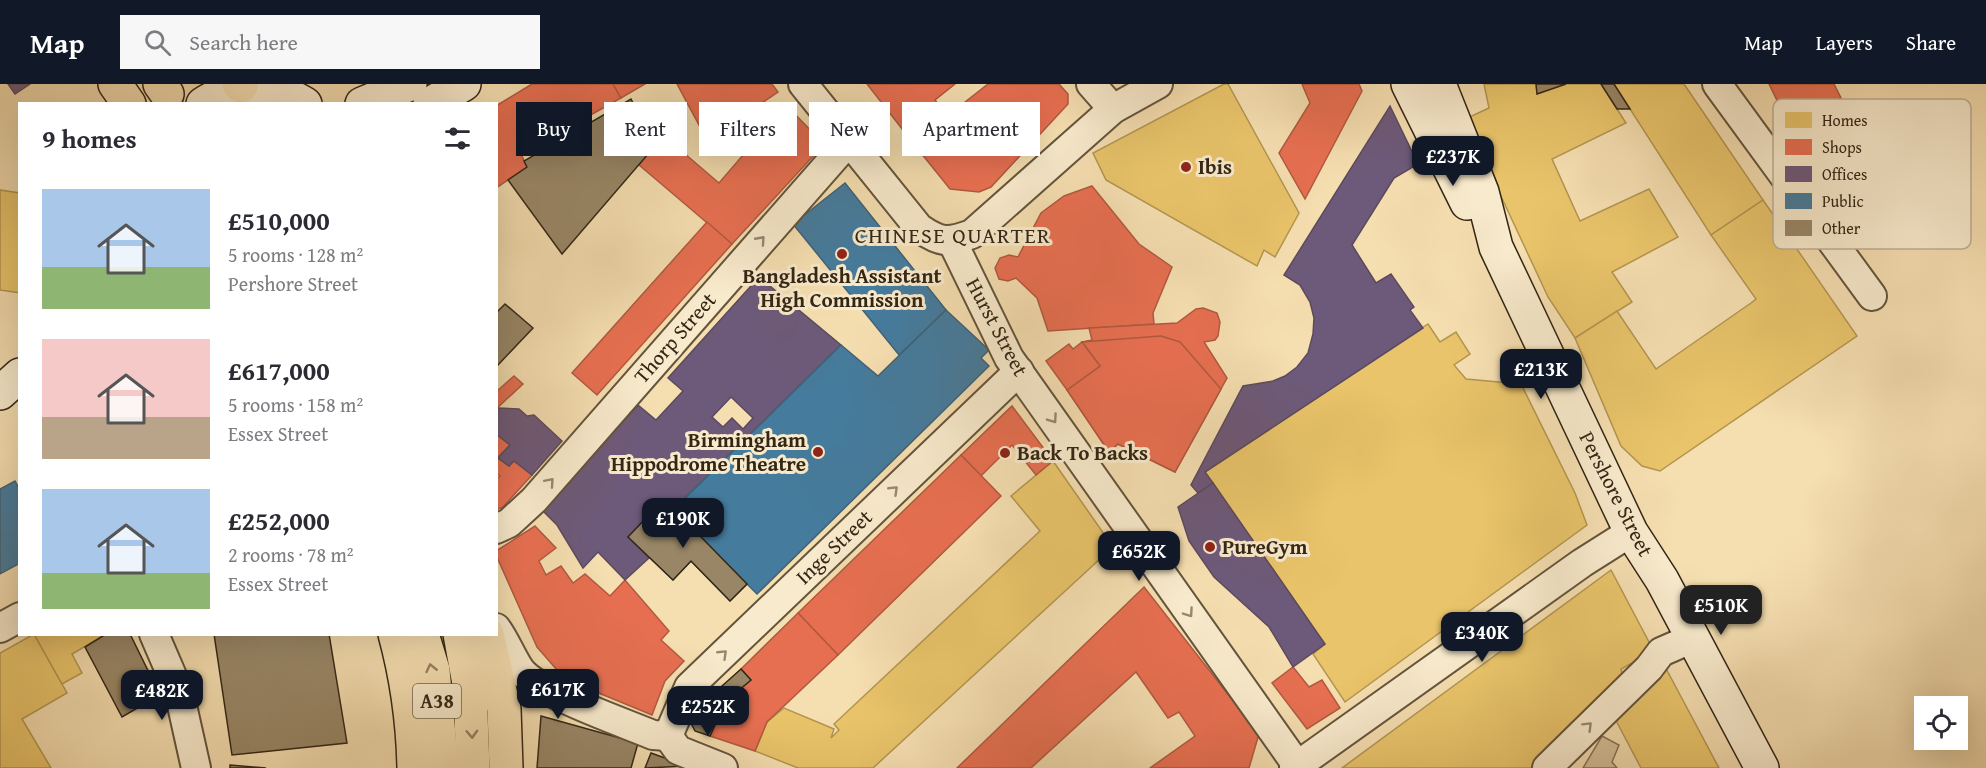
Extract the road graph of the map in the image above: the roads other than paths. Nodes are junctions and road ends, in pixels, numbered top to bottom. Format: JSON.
{"nodes":[{"id":1,"x":105,"y":84,"type":"edge"},
{"id":2,"x":115,"y":84,"type":"edge"},
{"id":3,"x":410,"y":84,"type":"edge"},
{"id":4,"x":464,"y":84,"type":"edge"},
{"id":5,"x":803,"y":84,"type":"edge"},
{"id":6,"x":1091,"y":84,"type":"edge"},
{"id":7,"x":1158,"y":84,"type":"edge"},
{"id":8,"x":1408,"y":84,"type":"edge"},
{"id":9,"x":1439,"y":84,"type":"edge"},
{"id":10,"x":1717,"y":84,"type":"edge"},
{"id":11,"x":240,"y":85,"type":"edge"},
{"id":12,"x":108,"y":102,"type":"edge"},
{"id":13,"x":128,"y":102,"type":"edge"},
{"id":14,"x":205,"y":102,"type":"edge"},
{"id":15,"x":300,"y":102,"type":"edge"},
{"id":16,"x":367,"y":102,"type":"edge"},
{"id":17,"x":433,"y":102,"type":"edge"},
{"id":18,"x":818,"y":102,"type":"edge"},
{"id":19,"x":1113,"y":109,"type":"junction"},
{"id":20,"x":836,"y":156,"type":"edge"},
{"id":21,"x":863,"y":156,"type":"edge"},
{"id":22,"x":1773,"y":161,"type":"edge"},
{"id":23,"x":952,"y":241,"type":"junction"},
{"id":24,"x":1496,"y":247,"type":"junction"},
{"id":25,"x":1838,"y":249,"type":"edge"},
{"id":26,"x":1872,"y":296,"type":"dead end"},
{"id":27,"x":1019,"y":371,"type":"junction"},
{"id":28,"x":18,"y":377,"type":"edge"},
{"id":29,"x":18,"y":392,"type":"edge"},
{"id":30,"x":0,"y":395,"type":"edge"},
{"id":31,"x":498,"y":528,"type":"edge"},
{"id":32,"x":1631,"y":532,"type":"junction"},
{"id":33,"x":18,"y":618,"type":"edge"},
{"id":34,"x":0,"y":628,"type":"edge"},
{"id":35,"x":498,"y":631,"type":"edge"},
{"id":36,"x":155,"y":636,"type":"edge"},
{"id":37,"x":395,"y":636,"type":"edge"},
{"id":38,"x":423,"y":636,"type":"edge"},
{"id":39,"x":460,"y":636,"type":"edge"},
{"id":40,"x":487,"y":636,"type":"edge"},
{"id":41,"x":1693,"y":638,"type":"junction"},
{"id":42,"x":668,"y":736,"type":"junction"},
{"id":43,"x":1297,"y":767,"type":"edge"},
{"id":44,"x":196,"y":768,"type":"edge"},
{"id":45,"x":414,"y":768,"type":"edge"},
{"id":46,"x":442,"y":768,"type":"edge"},
{"id":47,"x":473,"y":768,"type":"edge"},
{"id":48,"x":506,"y":768,"type":"edge"},
{"id":49,"x":723,"y":768,"type":"edge"},
{"id":50,"x":1547,"y":768,"type":"edge"},
{"id":51,"x":1762,"y":768,"type":"edge"}],
"edges":[{"from":1,"to":12,"type":"street"},
{"from":2,"to":13,"type":"highway"},
{"from":3,"to":16,"type":"street"},
{"from":4,"to":17,"type":"street"},
{"from":5,"to":18,"type":"street"},
{"from":6,"to":19,"type":"street"},
{"from":7,"to":19,"type":"street"},
{"from":8,"to":24,"type":"street","name":"Pershore Street"},
{"from":9,"to":24,"type":"street","name":"Pershore Street"},
{"from":10,"to":22,"type":"street"},
{"from":11,"to":14,"type":"street"},
{"from":11,"to":15,"type":"street"},
{"from":19,"to":23,"type":"street"},
{"from":31,"to":20,"type":"street","name":"Thorp Street","one_way":true},
{"from":21,"to":23,"type":"street"},
{"from":23,"to":27,"type":"street","name":"Hurst Street"},
{"from":24,"to":32,"type":"street","name":"Pershore Street"},
{"from":25,"to":26,"type":"street"},
{"from":42,"to":27,"type":"street","name":"Inge Street","one_way":true},
{"from":27,"to":43,"type":"street","name":"Hurst Street","one_way":true},
{"from":28,"to":30,"type":"street"},
{"from":29,"to":30,"type":"street"},
{"from":32,"to":41,"type":"street","name":"Pershore Street"},
{"from":32,"to":43,"type":"street"},
{"from":33,"to":34,"type":"street"},
{"from":35,"to":42,"type":"street"},
{"from":36,"to":44,"type":"street"},
{"from":37,"to":45,"type":"highway"},
{"from":46,"to":38,"type":"highway","number":"A38","one_way":true},
{"from":39,"to":47,"type":"highway","number":"A38","one_way":true},
{"from":40,"to":48,"type":"highway"},
{"from":50,"to":41,"type":"street","one_way":true},
{"from":41,"to":51,"type":"street","name":"Pershore Street"},
{"from":42,"to":49,"type":"street"}]}
